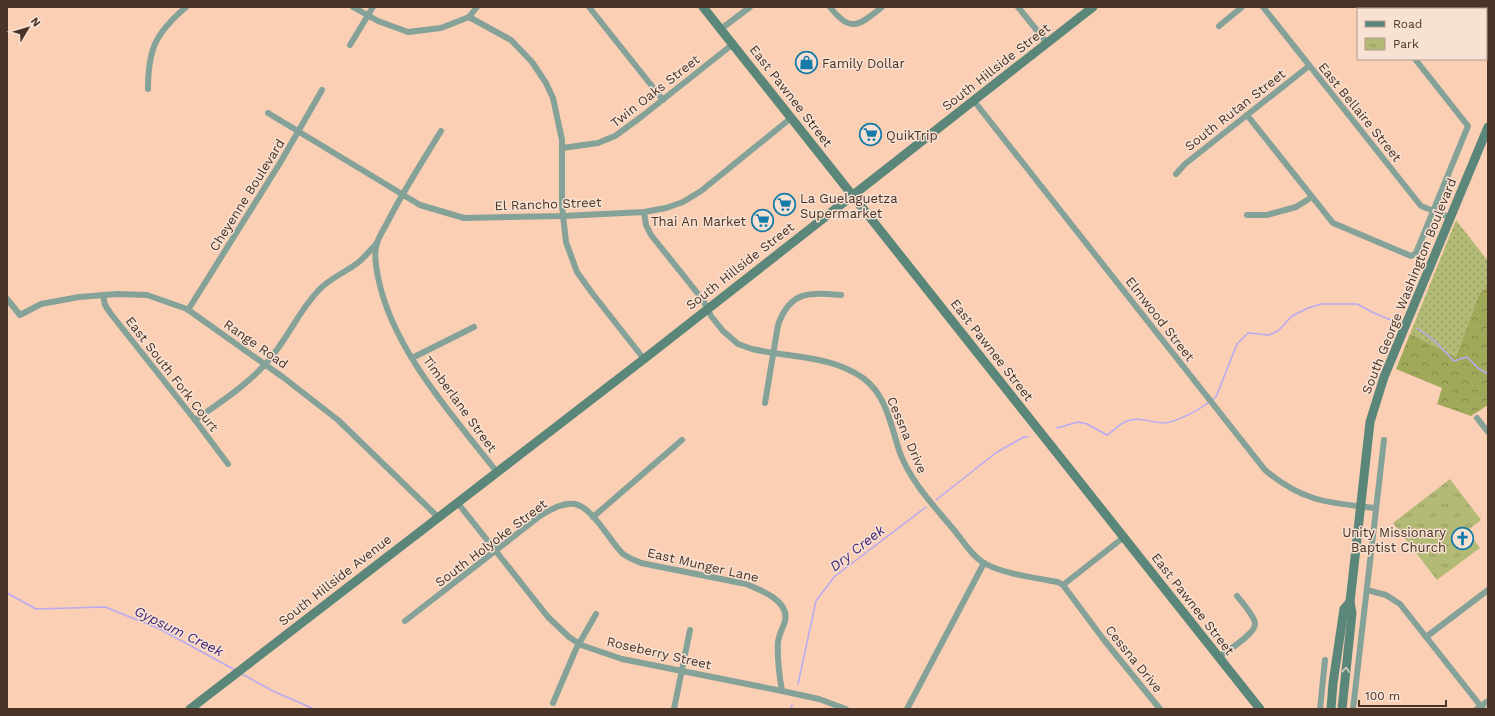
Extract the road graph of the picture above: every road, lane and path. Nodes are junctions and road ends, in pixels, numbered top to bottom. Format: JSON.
{"nodes":[{"id":1,"x":186,"y":7,"type":"edge"},
{"id":2,"x":353,"y":7,"type":"edge"},
{"id":3,"x":373,"y":7,"type":"edge"},
{"id":4,"x":477,"y":7,"type":"edge"},
{"id":5,"x":589,"y":7,"type":"edge"},
{"id":6,"x":703,"y":7,"type":"edge"},
{"id":7,"x":750,"y":7,"type":"edge"},
{"id":8,"x":830,"y":7,"type":"edge"},
{"id":9,"x":882,"y":7,"type":"edge"},
{"id":10,"x":1018,"y":7,"type":"edge"},
{"id":11,"x":1093,"y":7,"type":"edge"},
{"id":12,"x":1242,"y":7,"type":"edge"},
{"id":13,"x":1263,"y":7,"type":"edge"},
{"id":14,"x":368,"y":15,"type":"junction"},
{"id":15,"x":469,"y":17,"type":"junction"},
{"id":16,"x":1218,"y":26,"type":"dead end"},
{"id":17,"x":721,"y":29,"type":"junction"},
{"id":18,"x":1047,"y":43,"type":"junction"},
{"id":19,"x":733,"y":44,"type":"junction"},
{"id":20,"x":350,"y":45,"type":"dead end"},
{"id":21,"x":1416,"y":60,"type":"edge"},
{"id":22,"x":1309,"y":66,"type":"junction"},
{"id":23,"x":148,"y":88,"type":"dead end"},
{"id":24,"x":322,"y":90,"type":"dead end"},
{"id":25,"x":663,"y":100,"type":"junction"},
{"id":26,"x":974,"y":101,"type":"junction"},
{"id":27,"x":268,"y":113,"type":"dead end"},
{"id":28,"x":1247,"y":115,"type":"junction"},
{"id":29,"x":791,"y":118,"type":"junction"},
{"id":30,"x":1488,"y":127,"type":"edge"},
{"id":31,"x":299,"y":131,"type":"junction"},
{"id":32,"x":441,"y":131,"type":"dead end"},
{"id":33,"x":1485,"y":144,"type":"edge"},
{"id":34,"x":562,"y":148,"type":"junction"},
{"id":35,"x":1176,"y":174,"type":"dead end"},
{"id":36,"x":403,"y":194,"type":"junction"},
{"id":37,"x":853,"y":195,"type":"junction"},
{"id":38,"x":1312,"y":197,"type":"junction"},
{"id":39,"x":1434,"y":211,"type":"junction"},
{"id":40,"x":644,"y":212,"type":"junction"},
{"id":41,"x":1247,"y":215,"type":"dead end"},
{"id":42,"x":563,"y":216,"type":"junction"},
{"id":43,"x":1449,"y":217,"type":"junction"},
{"id":44,"x":378,"y":242,"type":"junction"},
{"id":45,"x":103,"y":295,"type":"junction"},
{"id":46,"x":841,"y":295,"type":"dead end"},
{"id":47,"x":7,"y":299,"type":"edge"},
{"id":48,"x":707,"y":308,"type":"junction"},
{"id":49,"x":188,"y":310,"type":"junction"},
{"id":50,"x":474,"y":327,"type":"dead end"},
{"id":51,"x":773,"y":353,"type":"junction"},
{"id":52,"x":412,"y":358,"type":"junction"},
{"id":53,"x":644,"y":359,"type":"junction"},
{"id":54,"x":265,"y":364,"type":"junction"},
{"id":55,"x":765,"y":403,"type":"dead end"},
{"id":56,"x":1477,"y":418,"type":"dead end"},
{"id":57,"x":195,"y":420,"type":"junction"},
{"id":58,"x":1488,"y":432,"type":"edge"},
{"id":59,"x":682,"y":440,"type":"dead end"},
{"id":60,"x":1384,"y":440,"type":"dead end"},
{"id":61,"x":228,"y":464,"type":"dead end"},
{"id":62,"x":497,"y":472,"type":"junction"},
{"id":63,"x":457,"y":502,"type":"junction"},
{"id":64,"x":1360,"y":506,"type":"junction"},
{"id":65,"x":1376,"y":508,"type":"junction"},
{"id":66,"x":438,"y":517,"type":"junction"},
{"id":67,"x":593,"y":517,"type":"junction"},
{"id":68,"x":1124,"y":537,"type":"junction"},
{"id":69,"x":495,"y":552,"type":"junction"},
{"id":70,"x":984,"y":563,"type":"junction"},
{"id":71,"x":1063,"y":585,"type":"junction"},
{"id":72,"x":1367,"y":590,"type":"junction"},
{"id":73,"x":1488,"y":590,"type":"edge"},
{"id":74,"x":1237,"y":596,"type":"dead end"},
{"id":75,"x":1350,"y":602,"type":"junction"},
{"id":76,"x":596,"y":614,"type":"dead end"},
{"id":77,"x":405,"y":621,"type":"dead end"},
{"id":78,"x":690,"y":630,"type":"dead end"},
{"id":79,"x":1426,"y":637,"type":"junction"},
{"id":80,"x":579,"y":643,"type":"junction"},
{"id":81,"x":1219,"y":657,"type":"junction"},
{"id":82,"x":1325,"y":660,"type":"dead end"},
{"id":83,"x":682,"y":670,"type":"junction"},
{"id":84,"x":782,"y":690,"type":"junction"},
{"id":85,"x":1488,"y":701,"type":"edge"},
{"id":86,"x":553,"y":703,"type":"dead end"},
{"id":87,"x":1481,"y":708,"type":"edge"},
{"id":88,"x":190,"y":709,"type":"edge"},
{"id":89,"x":674,"y":709,"type":"edge"},
{"id":90,"x":846,"y":709,"type":"edge"},
{"id":91,"x":907,"y":709,"type":"edge"},
{"id":92,"x":1160,"y":709,"type":"edge"},
{"id":93,"x":1260,"y":709,"type":"edge"},
{"id":94,"x":1320,"y":709,"type":"edge"},
{"id":95,"x":1331,"y":709,"type":"edge"},
{"id":96,"x":1342,"y":709,"type":"edge"},
{"id":97,"x":1353,"y":709,"type":"edge"}],
"edges":[{"from":1,"to":23,"type":"street"},
{"from":2,"to":14,"type":"street"},
{"from":3,"to":14,"type":"street"},
{"from":4,"to":15,"type":"street"},
{"from":5,"to":25,"type":"street"},
{"from":6,"to":17,"type":"main road","name":"East Pawnee Street"},
{"from":7,"to":17,"type":"street"},
{"from":8,"to":9,"type":"street"},
{"from":10,"to":18,"type":"street"},
{"from":11,"to":18,"type":"main road","name":"South Hillside Street"},
{"from":12,"to":16,"type":"street"},
{"from":13,"to":22,"type":"street","name":"East Bellaire Street"},
{"from":14,"to":15,"type":"street"},
{"from":14,"to":20,"type":"street"},
{"from":15,"to":34,"type":"street"},
{"from":17,"to":19,"type":"main road","name":"East Pawnee Street"},
{"from":18,"to":26,"type":"main road","name":"South Hillside Street"},
{"from":19,"to":25,"type":"street","name":"Twin Oaks Street"},
{"from":19,"to":29,"type":"main road","name":"East Pawnee Street"},
{"from":21,"to":39,"type":"street"},
{"from":22,"to":28,"type":"street","name":"South Rutan Street"},
{"from":22,"to":39,"type":"street","name":"East Bellaire Street"},
{"from":24,"to":31,"type":"street","name":"Cheyenne Boulevard"},
{"from":25,"to":34,"type":"street","name":"Twin Oaks Street"},
{"from":26,"to":37,"type":"main road","name":"South Hillside Street"},
{"from":26,"to":64,"type":"street","name":"Elmwood Street"},
{"from":27,"to":31,"type":"street","name":"El Rancho Street"},
{"from":28,"to":35,"type":"street","name":"South Rutan Street"},
{"from":28,"to":38,"type":"street"},
{"from":29,"to":37,"type":"main road","name":"East Pawnee Street"},
{"from":29,"to":40,"type":"street","name":"El Rancho Street"},
{"from":30,"to":33,"type":"main road","name":"South George Washington Boulevard"},
{"from":31,"to":36,"type":"street","name":"El Rancho Street"},
{"from":31,"to":49,"type":"street","name":"Cheyenne Boulevard"},
{"from":32,"to":36,"type":"street","name":"Timberlane Street"},
{"from":33,"to":43,"type":"main road","name":"South George Washington Boulevard"},
{"from":34,"to":42,"type":"street"},
{"from":36,"to":42,"type":"street","name":"El Rancho Street"},
{"from":36,"to":44,"type":"street","name":"Timberlane Street"},
{"from":37,"to":48,"type":"main road","name":"South Hillside Street"},
{"from":37,"to":68,"type":"main road","name":"East Pawnee Street"},
{"from":38,"to":39,"type":"street"},
{"from":38,"to":41,"type":"street"},
{"from":39,"to":43,"type":"street","name":"East Bellaire Street"},
{"from":40,"to":42,"type":"street","name":"El Rancho Street"},
{"from":40,"to":48,"type":"street","name":"Cessna Drive"},
{"from":42,"to":53,"type":"street"},
{"from":43,"to":64,"type":"main road","name":"South George Washington Boulevard"},
{"from":44,"to":52,"type":"street","name":"Timberlane Street"},
{"from":44,"to":54,"type":"street"},
{"from":45,"to":47,"type":"street","name":"Range Road"},
{"from":45,"to":49,"type":"street","name":"Range Road"},
{"from":45,"to":57,"type":"street","name":"East South Fork Court"},
{"from":46,"to":51,"type":"street"},
{"from":48,"to":51,"type":"street","name":"Cessna Drive"},
{"from":48,"to":53,"type":"main road","name":"South Hillside Street"},
{"from":49,"to":54,"type":"street","name":"Range Road"},
{"from":50,"to":52,"type":"street"},
{"from":51,"to":55,"type":"street"},
{"from":51,"to":70,"type":"street","name":"Cessna Drive"},
{"from":52,"to":62,"type":"street","name":"Timberlane Street"},
{"from":53,"to":62,"type":"main road","name":"South Hillside Street"},
{"from":54,"to":57,"type":"street"},
{"from":54,"to":66,"type":"street","name":"Range Road"},
{"from":56,"to":58,"type":"street"},
{"from":57,"to":61,"type":"street","name":"East South Fork Court"},
{"from":59,"to":67,"type":"street"},
{"from":60,"to":65,"type":"street"},
{"from":62,"to":63,"type":"main road","name":"South Hillside Avenue"},
{"from":63,"to":66,"type":"main road","name":"South Hillside Avenue"},
{"from":63,"to":69,"type":"street","name":"Roseberry Street"},
{"from":64,"to":65,"type":"street","name":"Elmwood Street"},
{"from":64,"to":75,"type":"main road","name":"South George Washington Boulevard"},
{"from":65,"to":72,"type":"street"},
{"from":66,"to":88,"type":"main road","name":"South Hillside Avenue"},
{"from":67,"to":69,"type":"street","name":"South Holyoke Street"},
{"from":67,"to":84,"type":"street","name":"East Munger Lane"},
{"from":68,"to":71,"type":"street"},
{"from":68,"to":81,"type":"main road","name":"East Pawnee Street"},
{"from":69,"to":77,"type":"street","name":"South Holyoke Street"},
{"from":69,"to":80,"type":"street","name":"Roseberry Street"},
{"from":70,"to":71,"type":"street"},
{"from":70,"to":91,"type":"street"},
{"from":71,"to":92,"type":"street","name":"Cessna Drive"},
{"from":72,"to":79,"type":"street"},
{"from":72,"to":97,"type":"street"},
{"from":73,"to":79,"type":"street"},
{"from":74,"to":81,"type":"street"},
{"from":75,"to":95,"type":"main road","name":"South George Washington Boulevard"},
{"from":96,"to":75,"type":"main road","name":"South George Washington Boulevard","one_way":true},
{"from":76,"to":80,"type":"street"},
{"from":78,"to":83,"type":"street"},
{"from":79,"to":87,"type":"street"},
{"from":80,"to":83,"type":"street","name":"Roseberry Street"},
{"from":80,"to":86,"type":"street"},
{"from":81,"to":93,"type":"main road","name":"East Pawnee Street"},
{"from":82,"to":94,"type":"street"},
{"from":83,"to":84,"type":"street","name":"Roseberry Street"},
{"from":83,"to":89,"type":"street"},
{"from":84,"to":90,"type":"street","name":"Roseberry Street"},
{"from":85,"to":87,"type":"street"}]}
